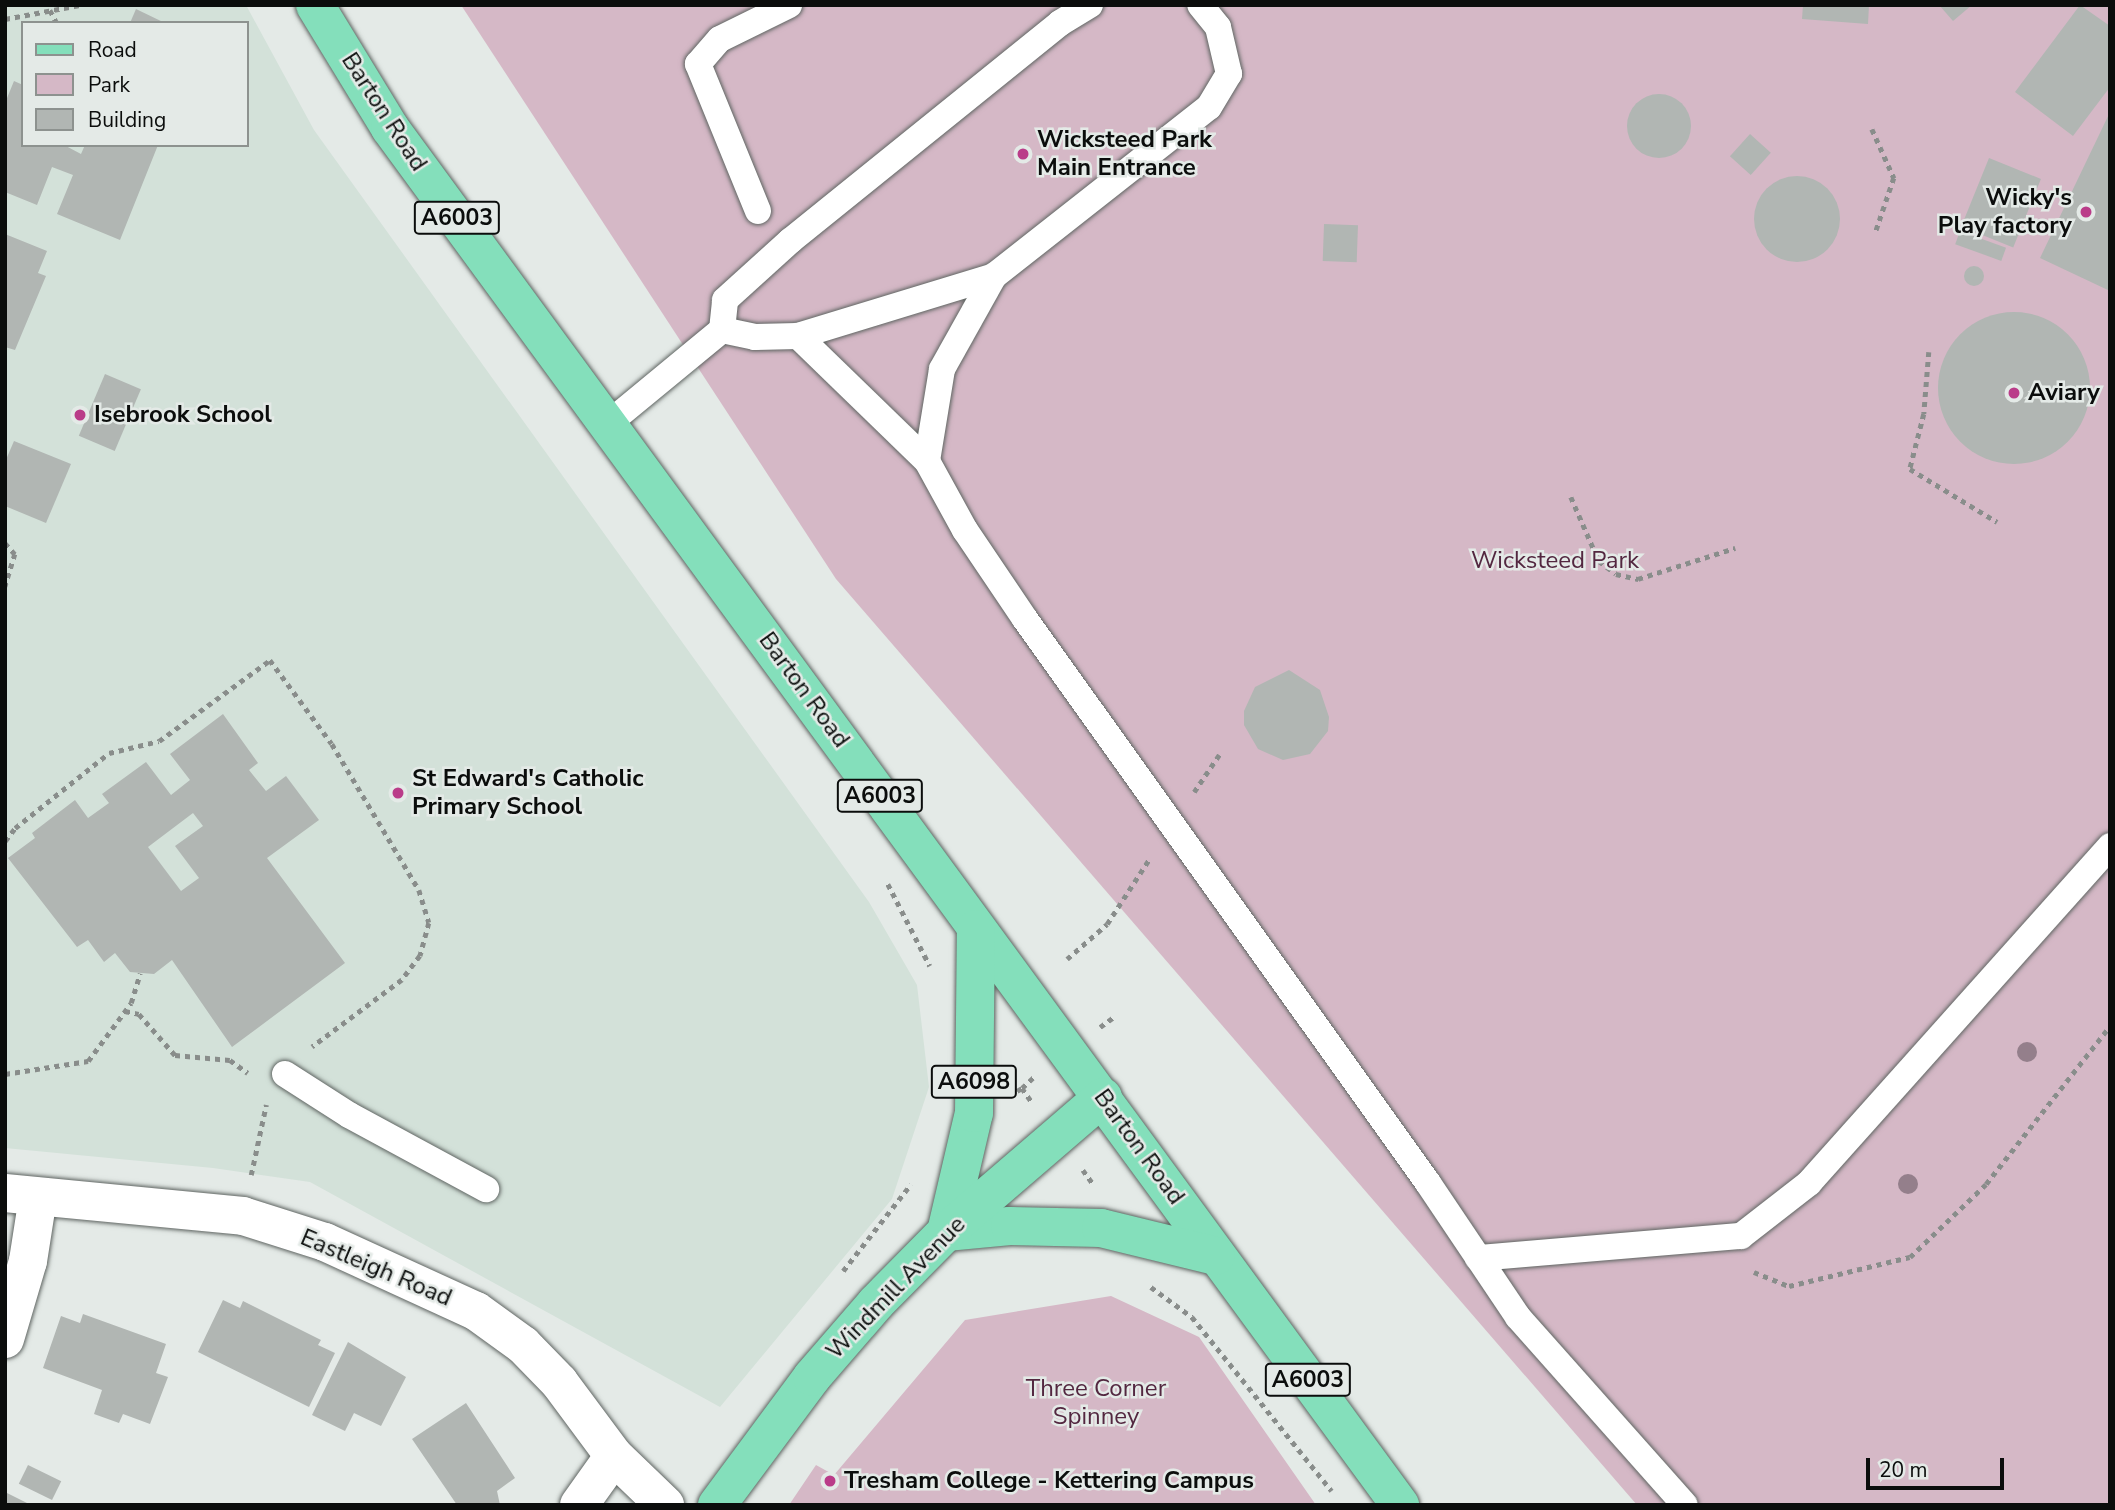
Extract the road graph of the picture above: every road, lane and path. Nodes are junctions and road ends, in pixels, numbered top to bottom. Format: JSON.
{"nodes":[{"id":1,"x":80,"y":5,"type":"edge"},
{"id":2,"x":316,"y":5,"type":"edge"},
{"id":3,"x":789,"y":5,"type":"edge"},
{"id":4,"x":1090,"y":5,"type":"edge"},
{"id":5,"x":1200,"y":5,"type":"edge"},
{"id":6,"x":50,"y":10,"type":"junction"},
{"id":7,"x":5,"y":19,"type":"edge"},
{"id":8,"x":56,"y":21,"type":"edge"},
{"id":9,"x":1872,"y":129,"type":"dead end"},
{"id":10,"x":758,"y":211,"type":"dead end"},
{"id":11,"x":1875,"y":234,"type":"dead end"},
{"id":12,"x":994,"y":276,"type":"junction"},
{"id":13,"x":722,"y":330,"type":"junction"},
{"id":14,"x":798,"y":336,"type":"junction"},
{"id":15,"x":1929,"y":352,"type":"dead end"},
{"id":16,"x":609,"y":423,"type":"junction"},
{"id":17,"x":927,"y":460,"type":"junction"},
{"id":18,"x":1571,"y":497,"type":"dead end"},
{"id":19,"x":1997,"y":522,"type":"dead end"},
{"id":20,"x":5,"y":543,"type":"edge"},
{"id":21,"x":1735,"y":548,"type":"dead end"},
{"id":22,"x":5,"y":586,"type":"edge"},
{"id":23,"x":1219,"y":755,"type":"dead end"},
{"id":24,"x":1170,"y":827,"type":"junction"},
{"id":25,"x":5,"y":841,"type":"edge"},
{"id":26,"x":2110,"y":846,"type":"edge"},
{"id":27,"x":886,"y":882,"type":"dead end"},
{"id":28,"x":976,"y":929,"type":"junction"},
{"id":29,"x":1067,"y":959,"type":"dead end"},
{"id":30,"x":140,"y":973,"type":"dead end"},
{"id":31,"x":933,"y":979,"type":"dead end"},
{"id":32,"x":125,"y":1011,"type":"junction"},
{"id":33,"x":2110,"y":1026,"type":"edge"},
{"id":34,"x":5,"y":1074,"type":"edge"},
{"id":35,"x":278,"y":1082,"type":"junction"},
{"id":36,"x":1103,"y":1097,"type":"junction"},
{"id":37,"x":486,"y":1189,"type":"dead end"},
{"id":38,"x":21,"y":1195,"type":"edge"},
{"id":39,"x":243,"y":1216,"type":"junction"},
{"id":40,"x":946,"y":1232,"type":"junction"},
{"id":41,"x":1216,"y":1256,"type":"junction"},
{"id":42,"x":1478,"y":1258,"type":"junction"},
{"id":43,"x":1752,"y":1271,"type":"dead end"},
{"id":44,"x":1145,"y":1284,"type":"dead end"},
{"id":45,"x":5,"y":1339,"type":"edge"},
{"id":46,"x":614,"y":1456,"type":"junction"},
{"id":47,"x":1334,"y":1494,"type":"dead end"},
{"id":48,"x":579,"y":1505,"type":"edge"},
{"id":49,"x":666,"y":1505,"type":"edge"},
{"id":50,"x":717,"y":1505,"type":"edge"},
{"id":51,"x":1400,"y":1505,"type":"edge"},
{"id":52,"x":1685,"y":1505,"type":"edge"}],
"edges":[{"from":1,"to":6,"type":"path"},
{"from":2,"to":16,"type":"main road","name":"Barton Road","number":"A6003"},
{"from":3,"to":10,"type":"lane"},
{"from":4,"to":13,"type":"lane"},
{"from":5,"to":12,"type":"lane"},
{"from":6,"to":7,"type":"path"},
{"from":6,"to":8,"type":"path"},
{"from":9,"to":11,"type":"path"},
{"from":12,"to":14,"type":"lane"},
{"from":12,"to":17,"type":"lane"},
{"from":13,"to":14,"type":"lane"},
{"from":13,"to":16,"type":"lane"},
{"from":14,"to":17,"type":"lane"},
{"from":15,"to":19,"type":"path"},
{"from":16,"to":28,"type":"main road","name":"Barton Road","number":"A6003"},
{"from":17,"to":24,"type":"lane"},
{"from":18,"to":21,"type":"path"},
{"from":20,"to":22,"type":"path"},
{"from":23,"to":24,"type":"path"},
{"from":24,"to":29,"type":"path"},
{"from":24,"to":42,"type":"lane"},
{"from":25,"to":35,"type":"path"},
{"from":26,"to":42,"type":"lane"},
{"from":27,"to":31,"type":"path"},
{"from":28,"to":36,"type":"main road","name":"Barton Road","number":"A6003"},
{"from":28,"to":40,"type":"main road","number":"A6098"},
{"from":30,"to":32,"type":"path"},
{"from":32,"to":34,"type":"path"},
{"from":32,"to":35,"type":"path"},
{"from":33,"to":43,"type":"path"},
{"from":35,"to":37,"type":"lane"},
{"from":35,"to":39,"type":"path"},
{"from":36,"to":40,"type":"main road","name":"Windmill Avenue","number":"A6098"},
{"from":36,"to":41,"type":"main road","name":"Barton Road","number":"A6003"},
{"from":38,"to":39,"type":"street","name":"Eastleigh Road"},
{"from":38,"to":45,"type":"street"},
{"from":39,"to":46,"type":"street","name":"Eastleigh Road"},
{"from":40,"to":41,"type":"main road"},
{"from":40,"to":50,"type":"main road","name":"Windmill Avenue","number":"A6098"},
{"from":41,"to":51,"type":"main road","name":"Barton Road","number":"A6003"},
{"from":42,"to":52,"type":"lane"},
{"from":44,"to":47,"type":"path"},
{"from":46,"to":48,"type":"street"},
{"from":46,"to":49,"type":"street","name":"Eastleigh Road"}]}
